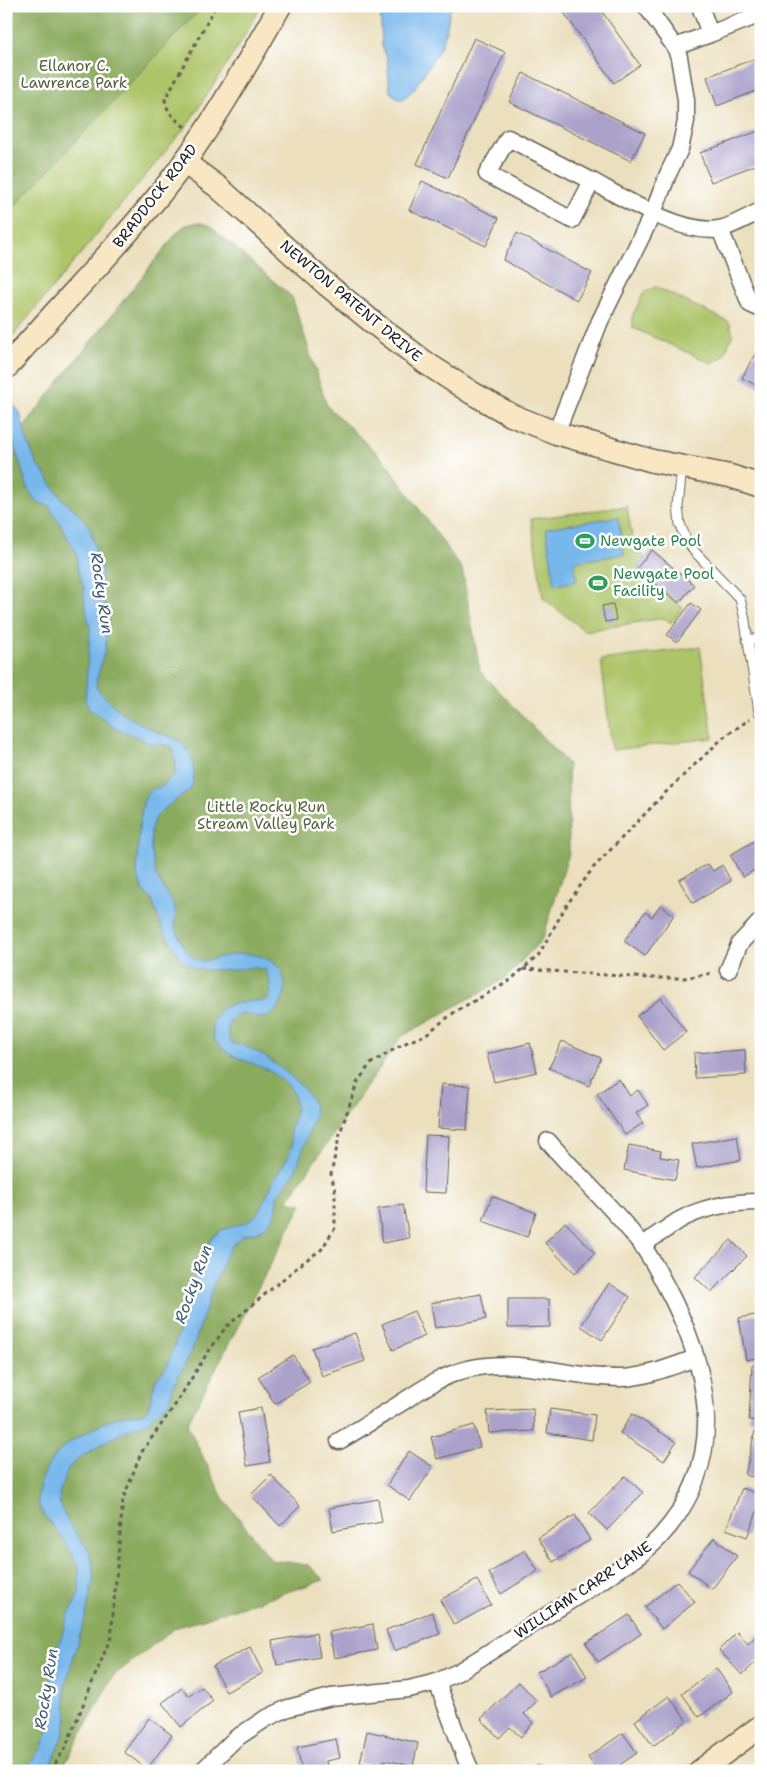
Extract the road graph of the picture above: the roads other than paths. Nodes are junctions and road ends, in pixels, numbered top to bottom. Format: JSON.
{"nodes":[{"id":1,"x":280,"y":6,"type":"edge"},
{"id":2,"x":646,"y":6,"type":"edge"},
{"id":3,"x":700,"y":6,"type":"edge"},
{"id":4,"x":761,"y":14,"type":"edge"},
{"id":5,"x":710,"y":34,"type":"junction"},
{"id":6,"x":675,"y":47,"type":"junction"},
{"id":7,"x":184,"y":162,"type":"junction"},
{"id":8,"x":592,"y":182,"type":"junction"},
{"id":9,"x":761,"y":211,"type":"edge"},
{"id":10,"x":653,"y":213,"type":"junction"},
{"id":11,"x":720,"y":229,"type":"junction"},
{"id":12,"x":761,"y":309,"type":"edge"},
{"id":13,"x":6,"y":368,"type":"edge"},
{"id":14,"x":556,"y":433,"type":"junction"},
{"id":15,"x":682,"y":466,"type":"junction"},
{"id":16,"x":761,"y":486,"type":"edge"},
{"id":17,"x":761,"y":638,"type":"edge"},
{"id":18,"x":747,"y":640,"type":"junction"},
{"id":19,"x":759,"y":712,"type":"road end"},
{"id":20,"x":761,"y":921,"type":"edge"},
{"id":21,"x":728,"y":970,"type":"road end"},
{"id":22,"x":548,"y":1141,"type":"dead end"},
{"id":23,"x":761,"y":1202,"type":"edge"},
{"id":24,"x":642,"y":1245,"type":"junction"},
{"id":25,"x":696,"y":1358,"type":"junction"},
{"id":26,"x":339,"y":1441,"type":"dead end"},
{"id":27,"x":437,"y":1682,"type":"junction"},
{"id":28,"x":761,"y":1726,"type":"edge"},
{"id":29,"x":202,"y":1771,"type":"edge"},
{"id":30,"x":472,"y":1771,"type":"edge"},
{"id":31,"x":700,"y":1771,"type":"edge"}],
"edges":[{"from":1,"to":7,"type":"street","name":"BRADDOCK ROAD"},
{"from":2,"to":6,"type":"street"},
{"from":3,"to":5,"type":"street"},
{"from":4,"to":5,"type":"street"},
{"from":5,"to":6,"type":"street"},
{"from":6,"to":10,"type":"street"},
{"from":7,"to":13,"type":"street","name":"BRADDOCK ROAD"},
{"from":7,"to":14,"type":"street","name":"NEWTON PATENT DRIVE"},
{"from":8,"to":8,"type":"street"},
{"from":8,"to":10,"type":"street"},
{"from":9,"to":11,"type":"street"},
{"from":10,"to":11,"type":"street"},
{"from":10,"to":14,"type":"street"},
{"from":11,"to":12,"type":"street"},
{"from":14,"to":15,"type":"street","name":"NEWTON PATENT DRIVE"},
{"from":15,"to":16,"type":"street","name":"NEWTON PATENT DRIVE"},
{"from":15,"to":18,"type":"lane"},
{"from":17,"to":18,"type":"lane"},
{"from":18,"to":19,"type":"lane"},
{"from":20,"to":21,"type":"street"},
{"from":22,"to":24,"type":"street","name":"WILLIAM CARR LANE"},
{"from":23,"to":24,"type":"street"},
{"from":24,"to":25,"type":"street","name":"WILLIAM CARR LANE"},
{"from":25,"to":26,"type":"street"},
{"from":25,"to":27,"type":"street","name":"WILLIAM CARR LANE"},
{"from":27,"to":29,"type":"street","name":"WILLIAM CARR LANE"},
{"from":27,"to":30,"type":"street"},
{"from":28,"to":31,"type":"street"}]}
